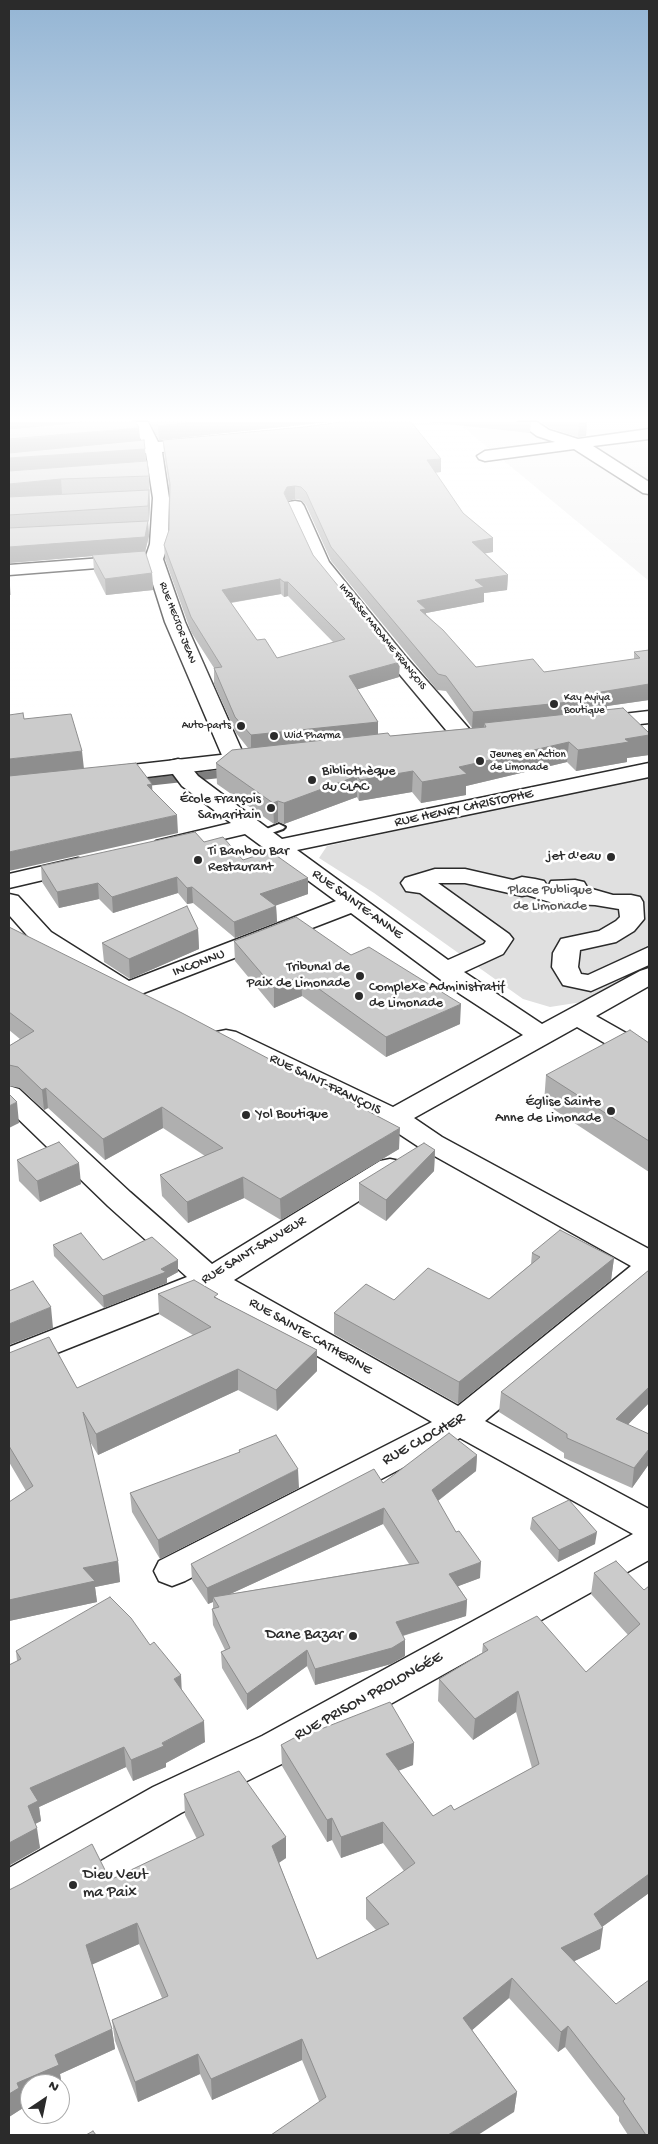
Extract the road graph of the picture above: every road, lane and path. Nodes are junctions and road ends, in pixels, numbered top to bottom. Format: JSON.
{"nodes":[{"id":1,"x":159,"y":522,"type":"edge"},
{"id":2,"x":302,"y":522,"type":"edge"},
{"id":3,"x":159,"y":528,"type":"junction"},
{"id":4,"x":140,"y":529,"type":"edge"},
{"id":5,"x":154,"y":559,"type":"junction"},
{"id":6,"x":9,"y":570,"type":"edge"},
{"id":7,"x":649,"y":717,"type":"edge"},
{"id":8,"x":581,"y":724,"type":"edge"},
{"id":9,"x":463,"y":737,"type":"edge"},
{"id":10,"x":275,"y":756,"type":"edge"},
{"id":11,"x":235,"y":760,"type":"junction"},
{"id":12,"x":649,"y":770,"type":"edge"},
{"id":13,"x":184,"y":773,"type":"junction"},
{"id":14,"x":84,"y":777,"type":"edge"},
{"id":15,"x":266,"y":834,"type":"junction"},
{"id":16,"x":144,"y":850,"type":"edge"},
{"id":17,"x":96,"y":861,"type":"edge"},
{"id":18,"x":9,"y":882,"type":"edge"},
{"id":19,"x":9,"y":901,"type":"edge"},
{"id":20,"x":354,"y":903,"type":"junction"},
{"id":21,"x":649,"y":954,"type":"edge"},
{"id":22,"x":446,"y":971,"type":"junction"},
{"id":23,"x":649,"y":976,"type":"edge"},
{"id":24,"x":128,"y":991,"type":"junction"},
{"id":25,"x":163,"y":1008,"type":"edge"},
{"id":26,"x":577,"y":1016,"type":"junction"},
{"id":27,"x":208,"y":1029,"type":"edge"},
{"id":28,"x":542,"y":1036,"type":"junction"},
{"id":29,"x":649,"y":1057,"type":"edge"},
{"id":30,"x":9,"y":1094,"type":"edge"},
{"id":31,"x":394,"y":1118,"type":"junction"},
{"id":32,"x":432,"y":1143,"type":"junction"},
{"id":33,"x":649,"y":1262,"type":"edge"},
{"id":34,"x":649,"y":1268,"type":"edge"},
{"id":35,"x":210,"y":1280,"type":"junction"},
{"id":36,"x":9,"y":1360,"type":"edge"},
{"id":37,"x":460,"y":1424,"type":"junction"},
{"id":38,"x":649,"y":1526,"type":"edge"},
{"id":39,"x":649,"y":1543,"type":"edge"},
{"id":40,"x":172,"y":1571,"type":"dead end"},
{"id":41,"x":9,"y":1890,"type":"edge"}],
"edges":[{"from":1,"to":3,"type":"street"},
{"from":2,"to":9,"type":"street","name":"IMPASSE MADAME FRANÇOIS"},
{"from":3,"to":4,"type":"street"},
{"from":3,"to":5,"type":"street"},
{"from":5,"to":6,"type":"street"},
{"from":5,"to":11,"type":"street","name":"RUE HECTOR JEAN"},
{"from":7,"to":8,"type":"street"},
{"from":10,"to":11,"type":"street"},
{"from":11,"to":13,"type":"street"},
{"from":12,"to":15,"type":"street","name":"RUE HENRY CHRISTOPHE"},
{"from":13,"to":14,"type":"street"},
{"from":13,"to":15,"type":"street","name":"RUE SAINTE-ANNE"},
{"from":15,"to":16,"type":"street","name":"RUE HENRY CHRISTOPHE"},
{"from":15,"to":20,"type":"street","name":"RUE SAINTE-ANNE"},
{"from":17,"to":18,"type":"street"},
{"from":19,"to":24,"type":"street"},
{"from":20,"to":22,"type":"street","name":"RUE SAINTE-ANNE"},
{"from":20,"to":24,"type":"street","name":"INCONNU"},
{"from":21,"to":22,"type":"street"},
{"from":22,"to":28,"type":"street","name":"RUE SAINTE-ANNE"},
{"from":23,"to":26,"type":"street"},
{"from":24,"to":25,"type":"street"},
{"from":26,"to":28,"type":"street"},
{"from":26,"to":29,"type":"street"},
{"from":27,"to":31,"type":"street","name":"RUE SAINT-FRANÇOIS"},
{"from":28,"to":31,"type":"street"},
{"from":30,"to":35,"type":"street","name":"RUE SAINTE-CATHERINE"},
{"from":31,"to":32,"type":"street","name":"RUE SAINT-FRANÇOIS"},
{"from":32,"to":33,"type":"street","name":"RUE SAINT-FRANÇOIS"},
{"from":32,"to":35,"type":"street","name":"RUE SAINT-SAUVEUR"},
{"from":34,"to":37,"type":"street","name":"RUE CLOCHER"},
{"from":35,"to":36,"type":"street","name":"RUE SAINT-SAUVEUR"},
{"from":35,"to":37,"type":"street","name":"RUE SAINTE-CATHERINE"},
{"from":37,"to":38,"type":"street","name":"RUE SAINTE-CATHERINE"},
{"from":37,"to":40,"type":"street","name":"RUE CLOCHER"},
{"from":39,"to":41,"type":"street","name":"RUE PRISON PROLONGÉE"}]}
